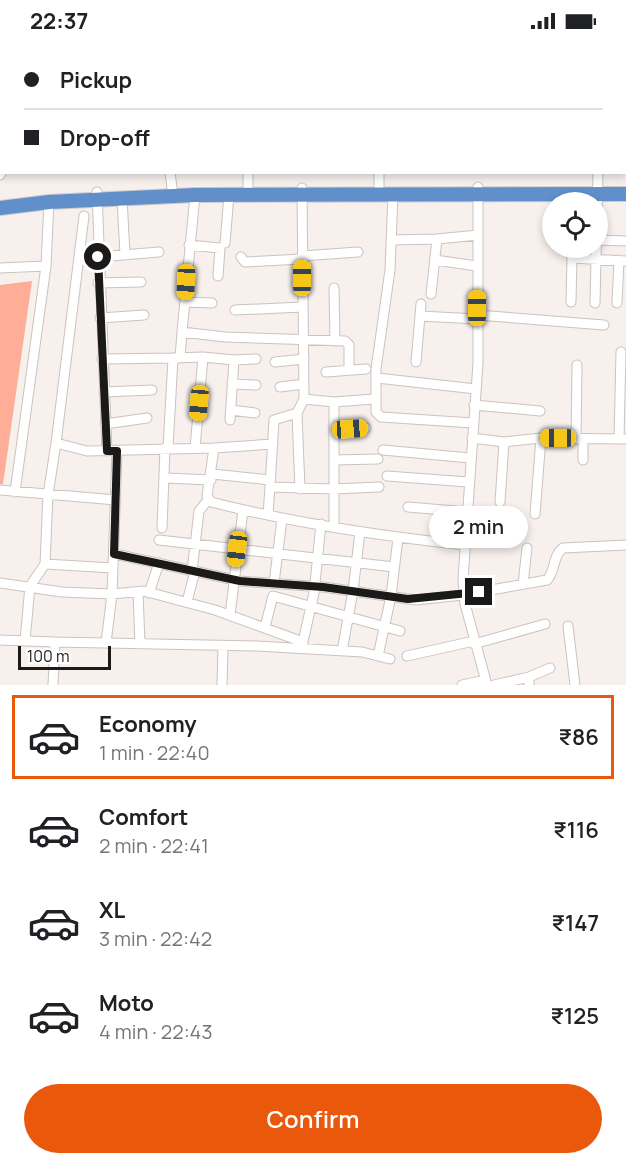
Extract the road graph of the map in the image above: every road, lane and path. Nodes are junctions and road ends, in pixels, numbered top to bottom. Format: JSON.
{"nodes":[{"id":1,"x":170,"y":174,"type":"edge"},
{"id":2,"x":248,"y":174,"type":"edge"},
{"id":3,"x":380,"y":174,"type":"edge"},
{"id":4,"x":598,"y":174,"type":"edge"},
{"id":5,"x":172,"y":188,"type":"junction"},
{"id":6,"x":379,"y":188,"type":"junction"},
{"id":7,"x":626,"y":188,"type":"edge"},
{"id":8,"x":478,"y":190,"type":"junction"},
{"id":9,"x":248,"y":191,"type":"junction"},
{"id":10,"x":302,"y":191,"type":"junction"},
{"id":11,"x":598,"y":191,"type":"junction"},
{"id":12,"x":393,"y":194,"type":"junction"},
{"id":13,"x":626,"y":194,"type":"edge"},
{"id":14,"x":195,"y":195,"type":"junction"},
{"id":15,"x":229,"y":195,"type":"junction"},
{"id":16,"x":96,"y":196,"type":"junction"},
{"id":17,"x":122,"y":198,"type":"junction"},
{"id":18,"x":0,"y":199,"type":"edge"},
{"id":19,"x":49,"y":202,"type":"junction"},
{"id":20,"x":0,"y":208,"type":"edge"},
{"id":21,"x":84,"y":216,"type":"dead end"},
{"id":22,"x":478,"y":235,"type":"junction"},
{"id":23,"x":437,"y":239,"type":"junction"},
{"id":24,"x":391,"y":240,"type":"junction"},
{"id":25,"x":608,"y":240,"type":"edge"},
{"id":26,"x":626,"y":241,"type":"edge"},
{"id":27,"x":225,"y":243,"type":"dead end"},
{"id":28,"x":189,"y":245,"type":"junction"},
{"id":29,"x":159,"y":252,"type":"dead end"},
{"id":30,"x":358,"y":252,"type":"dead end"},
{"id":31,"x":125,"y":255,"type":"junction"},
{"id":32,"x":98,"y":257,"type":"junction"},
{"id":33,"x":241,"y":257,"type":"dead end"},
{"id":34,"x":302,"y":258,"type":"junction"},
{"id":35,"x":572,"y":258,"type":"joint"},
{"id":36,"x":435,"y":260,"type":"junction"},
{"id":37,"x":597,"y":260,"type":"junction"},
{"id":38,"x":623,"y":260,"type":"edge"},
{"id":39,"x":46,"y":266,"type":"junction"},
{"id":40,"x":477,"y":266,"type":"junction"},
{"id":41,"x":0,"y":268,"type":"edge"},
{"id":42,"x":218,"y":276,"type":"dead end"},
{"id":43,"x":141,"y":282,"type":"dead end"},
{"id":44,"x":98,"y":284,"type":"junction"},
{"id":45,"x":334,"y":288,"type":"dead end"},
{"id":46,"x":431,"y":294,"type":"dead end"},
{"id":47,"x":184,"y":302,"type":"junction"},
{"id":48,"x":571,"y":302,"type":"dead end"},
{"id":49,"x":212,"y":303,"type":"dead end"},
{"id":50,"x":595,"y":303,"type":"dead end"},
{"id":51,"x":617,"y":303,"type":"dead end"},
{"id":52,"x":421,"y":304,"type":"dead end"},
{"id":53,"x":303,"y":307,"type":"junction"},
{"id":54,"x":235,"y":310,"type":"dead end"},
{"id":55,"x":144,"y":315,"type":"dead end"},
{"id":56,"x":420,"y":316,"type":"junction"},
{"id":57,"x":477,"y":317,"type":"junction"},
{"id":58,"x":100,"y":318,"type":"junction"},
{"id":59,"x":604,"y":325,"type":"dead end"},
{"id":60,"x":182,"y":332,"type":"junction"},
{"id":61,"x":304,"y":341,"type":"junction"},
{"id":62,"x":335,"y":341,"type":"junction"},
{"id":63,"x":621,"y":352,"type":"dead end"},
{"id":64,"x":203,"y":357,"type":"junction"},
{"id":65,"x":102,"y":358,"type":"junction"},
{"id":66,"x":176,"y":358,"type":"junction"},
{"id":67,"x":256,"y":359,"type":"dead end"},
{"id":68,"x":304,"y":359,"type":"junction"},
{"id":69,"x":234,"y":360,"type":"junction"},
{"id":70,"x":274,"y":362,"type":"dead end"},
{"id":71,"x":416,"y":362,"type":"dead end"},
{"id":72,"x":577,"y":364,"type":"dead end"},
{"id":73,"x":366,"y":369,"type":"dead end"},
{"id":74,"x":349,"y":370,"type":"junction"},
{"id":75,"x":326,"y":372,"type":"dead end"},
{"id":76,"x":376,"y":378,"type":"junction"},
{"id":77,"x":232,"y":384,"type":"junction"},
{"id":78,"x":304,"y":384,"type":"junction"},
{"id":79,"x":256,"y":385,"type":"dead end"},
{"id":80,"x":280,"y":387,"type":"dead end"},
{"id":81,"x":476,"y":389,"type":"junction"},
{"id":82,"x":152,"y":390,"type":"dead end"},
{"id":83,"x":104,"y":392,"type":"junction"},
{"id":84,"x":304,"y":399,"type":"junction"},
{"id":85,"x":374,"y":399,"type":"junction"},
{"id":86,"x":334,"y":402,"type":"junction"},
{"id":87,"x":474,"y":405,"type":"junction"},
{"id":88,"x":623,"y":406,"type":"edge"},
{"id":89,"x":540,"y":411,"type":"dead end"},
{"id":90,"x":255,"y":413,"type":"dead end"},
{"id":91,"x":297,"y":413,"type":"junction"},
{"id":92,"x":147,"y":418,"type":"dead end"},
{"id":93,"x":473,"y":423,"type":"junction"},
{"id":94,"x":105,"y":424,"type":"junction"},
{"id":95,"x":366,"y":428,"type":"dead end"},
{"id":96,"x":334,"y":430,"type":"junction"},
{"id":97,"x":472,"y":438,"type":"junction"},
{"id":98,"x":541,"y":438,"type":"junction"},
{"id":99,"x":580,"y":439,"type":"junction"},
{"id":100,"x":622,"y":439,"type":"edge"},
{"id":101,"x":56,"y":442,"type":"junction"},
{"id":102,"x":504,"y":442,"type":"junction"},
{"id":103,"x":273,"y":444,"type":"junction"},
{"id":104,"x":166,"y":448,"type":"junction"},
{"id":105,"x":195,"y":448,"type":"junction"},
{"id":106,"x":214,"y":448,"type":"junction"},
{"id":107,"x":112,"y":451,"type":"junction"},
{"id":108,"x":470,"y":458,"type":"junction"},
{"id":109,"x":334,"y":460,"type":"junction"},
{"id":110,"x":583,"y":460,"type":"dead end"},
{"id":111,"x":387,"y":476,"type":"dead end"},
{"id":112,"x":212,"y":477,"type":"junction"},
{"id":113,"x":165,"y":478,"type":"junction"},
{"id":114,"x":468,"y":482,"type":"junction"},
{"id":115,"x":270,"y":484,"type":"junction"},
{"id":116,"x":380,"y":486,"type":"dead end"},
{"id":117,"x":300,"y":489,"type":"junction"},
{"id":118,"x":334,"y":489,"type":"junction"},
{"id":119,"x":0,"y":490,"type":"edge"},
{"id":120,"x":15,"y":492,"type":"junction"},
{"id":121,"x":48,"y":495,"type":"junction"},
{"id":122,"x":116,"y":500,"type":"junction"},
{"id":123,"x":208,"y":500,"type":"junction"},
{"id":124,"x":500,"y":502,"type":"dead end"},
{"id":125,"x":408,"y":507,"type":"dead end"},
{"id":126,"x":243,"y":510,"type":"junction"},
{"id":127,"x":467,"y":512,"type":"junction"},
{"id":128,"x":535,"y":514,"type":"dead end"},
{"id":129,"x":268,"y":516,"type":"junction"},
{"id":130,"x":282,"y":519,"type":"junction"},
{"id":131,"x":321,"y":524,"type":"junction"},
{"id":132,"x":334,"y":527,"type":"junction"},
{"id":133,"x":162,"y":528,"type":"dead end"},
{"id":134,"x":360,"y":532,"type":"junction"},
{"id":135,"x":398,"y":538,"type":"junction"},
{"id":136,"x":159,"y":540,"type":"dead end"},
{"id":137,"x":194,"y":544,"type":"junction"},
{"id":138,"x":465,"y":545,"type":"junction"},
{"id":139,"x":626,"y":545,"type":"edge"},
{"id":140,"x":527,"y":548,"type":"dead end"},
{"id":141,"x":237,"y":549,"type":"junction"},
{"id":142,"x":114,"y":554,"type":"junction"},
{"id":143,"x":278,"y":554,"type":"junction"},
{"id":144,"x":317,"y":557,"type":"junction"},
{"id":145,"x":355,"y":562,"type":"junction"},
{"id":146,"x":45,"y":564,"type":"junction"},
{"id":147,"x":159,"y":564,"type":"junction"},
{"id":148,"x":394,"y":567,"type":"junction"},
{"id":149,"x":113,"y":568,"type":"junction"},
{"id":150,"x":194,"y":571,"type":"junction"},
{"id":151,"x":234,"y":580,"type":"junction"},
{"id":152,"x":0,"y":583,"type":"edge"},
{"id":153,"x":276,"y":583,"type":"junction"},
{"id":154,"x":523,"y":584,"type":"junction"},
{"id":155,"x":30,"y":586,"type":"junction"},
{"id":156,"x":315,"y":586,"type":"junction"},
{"id":157,"x":353,"y":591,"type":"junction"},
{"id":158,"x":138,"y":592,"type":"junction"},
{"id":159,"x":149,"y":593,"type":"junction"},
{"id":160,"x":112,"y":594,"type":"junction"},
{"id":161,"x":463,"y":595,"type":"junction"},
{"id":162,"x":273,"y":596,"type":"junction"},
{"id":163,"x":391,"y":596,"type":"junction"},
{"id":164,"x":187,"y":602,"type":"junction"},
{"id":165,"x":311,"y":607,"type":"junction"},
{"id":166,"x":230,"y":615,"type":"junction"},
{"id":167,"x":349,"y":617,"type":"junction"},
{"id":168,"x":545,"y":624,"type":"dead end"},
{"id":169,"x":568,"y":626,"type":"dead end"},
{"id":170,"x":265,"y":627,"type":"junction"},
{"id":171,"x":384,"y":627,"type":"junction"},
{"id":172,"x":400,"y":631,"type":"dead end"},
{"id":173,"x":0,"y":640,"type":"edge"},
{"id":174,"x":25,"y":641,"type":"junction"},
{"id":175,"x":55,"y":642,"type":"junction"},
{"id":176,"x":474,"y":642,"type":"junction"},
{"id":177,"x":106,"y":643,"type":"junction"},
{"id":178,"x":140,"y":644,"type":"junction"},
{"id":179,"x":223,"y":645,"type":"junction"},
{"id":180,"x":303,"y":645,"type":"junction"},
{"id":181,"x":342,"y":651,"type":"junction"},
{"id":182,"x":378,"y":656,"type":"junction"},
{"id":183,"x":407,"y":656,"type":"dead end"},
{"id":184,"x":390,"y":659,"type":"dead end"},
{"id":185,"x":550,"y":668,"type":"dead end"},
{"id":186,"x":529,"y":681,"type":"edge"},
{"id":187,"x":486,"y":682,"type":"edge"},
{"id":188,"x":53,"y":685,"type":"edge"},
{"id":189,"x":222,"y":685,"type":"edge"},
{"id":190,"x":462,"y":685,"type":"edge"},
{"id":191,"x":494,"y":685,"type":"edge"},
{"id":192,"x":575,"y":685,"type":"edge"}],
"edges":[{"from":1,"to":5,"type":"street"},
{"from":2,"to":9,"type":"street"},
{"from":3,"to":6,"type":"street"},
{"from":4,"to":11,"type":"street"},
{"from":5,"to":9,"type":"highway"},
{"from":5,"to":16,"type":"highway"},
{"from":6,"to":8,"type":"highway"},
{"from":6,"to":10,"type":"highway"},
{"from":7,"to":11,"type":"highway"},
{"from":8,"to":11,"type":"highway"},
{"from":8,"to":12,"type":"highway"},
{"from":8,"to":22,"type":"street"},
{"from":9,"to":10,"type":"highway"},
{"from":9,"to":15,"type":"highway"},
{"from":10,"to":12,"type":"highway"},
{"from":10,"to":34,"type":"street"},
{"from":11,"to":13,"type":"highway"},
{"from":12,"to":24,"type":"street"},
{"from":14,"to":15,"type":"highway"},
{"from":14,"to":17,"type":"highway"},
{"from":14,"to":28,"type":"street"},
{"from":15,"to":27,"type":"street"},
{"from":16,"to":17,"type":"highway"},
{"from":16,"to":18,"type":"highway"},
{"from":16,"to":19,"type":"highway"},
{"from":16,"to":32,"type":"street"},
{"from":17,"to":31,"type":"street"},
{"from":19,"to":20,"type":"highway"},
{"from":19,"to":39,"type":"street"},
{"from":21,"to":101,"type":"street"},
{"from":22,"to":23,"type":"street"},
{"from":22,"to":40,"type":"street"},
{"from":23,"to":24,"type":"street"},
{"from":23,"to":36,"type":"street"},
{"from":24,"to":76,"type":"street"},
{"from":25,"to":26,"type":"street"},
{"from":28,"to":42,"type":"street"},
{"from":28,"to":47,"type":"street"},
{"from":29,"to":31,"type":"street"},
{"from":30,"to":34,"type":"street"},
{"from":31,"to":32,"type":"street"},
{"from":32,"to":44,"type":"street"},
{"from":33,"to":34,"type":"street"},
{"from":34,"to":53,"type":"street"},
{"from":35,"to":37,"type":"street"},
{"from":35,"to":48,"type":"street"},
{"from":36,"to":40,"type":"street"},
{"from":36,"to":46,"type":"street"},
{"from":37,"to":38,"type":"street"},
{"from":37,"to":50,"type":"street"},
{"from":38,"to":51,"type":"street"},
{"from":39,"to":41,"type":"street"},
{"from":39,"to":120,"type":"street"},
{"from":40,"to":57,"type":"street"},
{"from":43,"to":44,"type":"street"},
{"from":44,"to":58,"type":"street"},
{"from":45,"to":62,"type":"street"},
{"from":47,"to":49,"type":"street"},
{"from":47,"to":60,"type":"street"},
{"from":52,"to":56,"type":"street"},
{"from":53,"to":54,"type":"street"},
{"from":53,"to":61,"type":"street"},
{"from":55,"to":58,"type":"street"},
{"from":56,"to":57,"type":"street"},
{"from":56,"to":71,"type":"street"},
{"from":57,"to":59,"type":"street"},
{"from":57,"to":81,"type":"street"},
{"from":58,"to":65,"type":"street"},
{"from":60,"to":61,"type":"street"},
{"from":60,"to":66,"type":"street"},
{"from":61,"to":62,"type":"street"},
{"from":61,"to":68,"type":"street"},
{"from":62,"to":74,"type":"street"},
{"from":63,"to":88,"type":"street"},
{"from":64,"to":66,"type":"street"},
{"from":64,"to":69,"type":"street"},
{"from":64,"to":105,"type":"street"},
{"from":65,"to":66,"type":"street"},
{"from":65,"to":83,"type":"street"},
{"from":66,"to":104,"type":"street"},
{"from":67,"to":69,"type":"street"},
{"from":68,"to":70,"type":"street"},
{"from":68,"to":78,"type":"street"},
{"from":69,"to":77,"type":"street"},
{"from":72,"to":99,"type":"street"},
{"from":73,"to":74,"type":"street"},
{"from":74,"to":75,"type":"street"},
{"from":76,"to":81,"type":"street"},
{"from":76,"to":85,"type":"street"},
{"from":77,"to":79,"type":"street"},
{"from":77,"to":90,"type":"street"},
{"from":78,"to":80,"type":"street"},
{"from":78,"to":84,"type":"street"},
{"from":81,"to":87,"type":"street"},
{"from":82,"to":83,"type":"street"},
{"from":83,"to":94,"type":"street"},
{"from":84,"to":86,"type":"street"},
{"from":84,"to":91,"type":"street"},
{"from":85,"to":86,"type":"street"},
{"from":85,"to":93,"type":"street"},
{"from":86,"to":96,"type":"street"},
{"from":87,"to":89,"type":"street"},
{"from":87,"to":93,"type":"street"},
{"from":88,"to":100,"type":"street"},
{"from":91,"to":103,"type":"street"},
{"from":91,"to":117,"type":"street"},
{"from":92,"to":94,"type":"street"},
{"from":93,"to":97,"type":"street"},
{"from":94,"to":107,"type":"street"},
{"from":95,"to":96,"type":"street"},
{"from":96,"to":109,"type":"street"},
{"from":97,"to":102,"type":"street"},
{"from":97,"to":108,"type":"street"},
{"from":98,"to":99,"type":"street"},
{"from":98,"to":102,"type":"street"},
{"from":98,"to":128,"type":"street"},
{"from":99,"to":100,"type":"street"},
{"from":99,"to":110,"type":"street"},
{"from":101,"to":107,"type":"street"},
{"from":101,"to":121,"type":"street"},
{"from":102,"to":124,"type":"street"},
{"from":103,"to":106,"type":"street"},
{"from":103,"to":115,"type":"street"},
{"from":104,"to":105,"type":"street"},
{"from":104,"to":107,"type":"street"},
{"from":104,"to":113,"type":"street"},
{"from":105,"to":106,"type":"street"},
{"from":106,"to":112,"type":"street"},
{"from":107,"to":122,"type":"street"},
{"from":108,"to":109,"type":"street"},
{"from":108,"to":114,"type":"street"},
{"from":109,"to":118,"type":"street"},
{"from":111,"to":114,"type":"street"},
{"from":112,"to":113,"type":"street"},
{"from":112,"to":115,"type":"street"},
{"from":112,"to":123,"type":"street"},
{"from":113,"to":133,"type":"street"},
{"from":114,"to":127,"type":"street"},
{"from":115,"to":117,"type":"street"},
{"from":115,"to":129,"type":"street"},
{"from":116,"to":118,"type":"street"},
{"from":117,"to":118,"type":"street"},
{"from":118,"to":132,"type":"street"},
{"from":119,"to":120,"type":"street"},
{"from":120,"to":121,"type":"street"},
{"from":121,"to":122,"type":"street"},
{"from":121,"to":146,"type":"street"},
{"from":122,"to":142,"type":"street"},
{"from":123,"to":126,"type":"street"},
{"from":123,"to":137,"type":"street"},
{"from":125,"to":127,"type":"street"},
{"from":126,"to":129,"type":"street"},
{"from":126,"to":141,"type":"street"},
{"from":127,"to":138,"type":"street"},
{"from":129,"to":130,"type":"street"},
{"from":130,"to":131,"type":"street"},
{"from":130,"to":143,"type":"street"},
{"from":131,"to":132,"type":"street"},
{"from":131,"to":144,"type":"street"},
{"from":132,"to":134,"type":"street"},
{"from":134,"to":135,"type":"street"},
{"from":134,"to":145,"type":"street"},
{"from":135,"to":138,"type":"street"},
{"from":135,"to":148,"type":"street"},
{"from":136,"to":137,"type":"street"},
{"from":137,"to":141,"type":"street"},
{"from":137,"to":150,"type":"street"},
{"from":138,"to":161,"type":"street"},
{"from":139,"to":154,"type":"street"},
{"from":140,"to":154,"type":"street"},
{"from":141,"to":143,"type":"street"},
{"from":141,"to":151,"type":"street"},
{"from":142,"to":147,"type":"street"},
{"from":142,"to":149,"type":"street"},
{"from":143,"to":144,"type":"street"},
{"from":143,"to":153,"type":"street"},
{"from":144,"to":145,"type":"street"},
{"from":144,"to":156,"type":"street"},
{"from":145,"to":148,"type":"street"},
{"from":145,"to":157,"type":"street"},
{"from":146,"to":149,"type":"street"},
{"from":146,"to":155,"type":"street"},
{"from":147,"to":150,"type":"street"},
{"from":147,"to":159,"type":"street"},
{"from":148,"to":163,"type":"street"},
{"from":149,"to":160,"type":"street"},
{"from":150,"to":151,"type":"street"},
{"from":150,"to":164,"type":"street"},
{"from":151,"to":153,"type":"street"},
{"from":151,"to":166,"type":"street"},
{"from":152,"to":155,"type":"street"},
{"from":153,"to":156,"type":"street"},
{"from":153,"to":162,"type":"street"},
{"from":154,"to":161,"type":"street"},
{"from":155,"to":160,"type":"street"},
{"from":155,"to":174,"type":"street"},
{"from":156,"to":157,"type":"street"},
{"from":156,"to":165,"type":"street"},
{"from":157,"to":163,"type":"street"},
{"from":157,"to":167,"type":"street"},
{"from":158,"to":159,"type":"street"},
{"from":158,"to":160,"type":"street"},
{"from":158,"to":178,"type":"street"},
{"from":159,"to":164,"type":"street"},
{"from":160,"to":177,"type":"street"},
{"from":161,"to":163,"type":"street"},
{"from":161,"to":176,"type":"street"},
{"from":162,"to":165,"type":"street"},
{"from":162,"to":170,"type":"street"},
{"from":163,"to":171,"type":"street"},
{"from":164,"to":166,"type":"street"},
{"from":165,"to":167,"type":"street"},
{"from":165,"to":180,"type":"street"},
{"from":166,"to":170,"type":"street"},
{"from":167,"to":171,"type":"street"},
{"from":167,"to":181,"type":"street"},
{"from":168,"to":176,"type":"street"},
{"from":169,"to":192,"type":"street"},
{"from":170,"to":180,"type":"street"},
{"from":171,"to":172,"type":"street"},
{"from":171,"to":182,"type":"street"},
{"from":173,"to":174,"type":"street"},
{"from":174,"to":175,"type":"street"},
{"from":175,"to":177,"type":"street"},
{"from":175,"to":188,"type":"street"},
{"from":176,"to":183,"type":"street"},
{"from":176,"to":187,"type":"street"},
{"from":177,"to":178,"type":"street"},
{"from":178,"to":179,"type":"street"},
{"from":179,"to":180,"type":"street"},
{"from":179,"to":189,"type":"street"},
{"from":180,"to":181,"type":"street"},
{"from":181,"to":182,"type":"street"},
{"from":182,"to":184,"type":"street"},
{"from":185,"to":186,"type":"street"},
{"from":186,"to":191,"type":"street"},
{"from":187,"to":190,"type":"street"}]}
